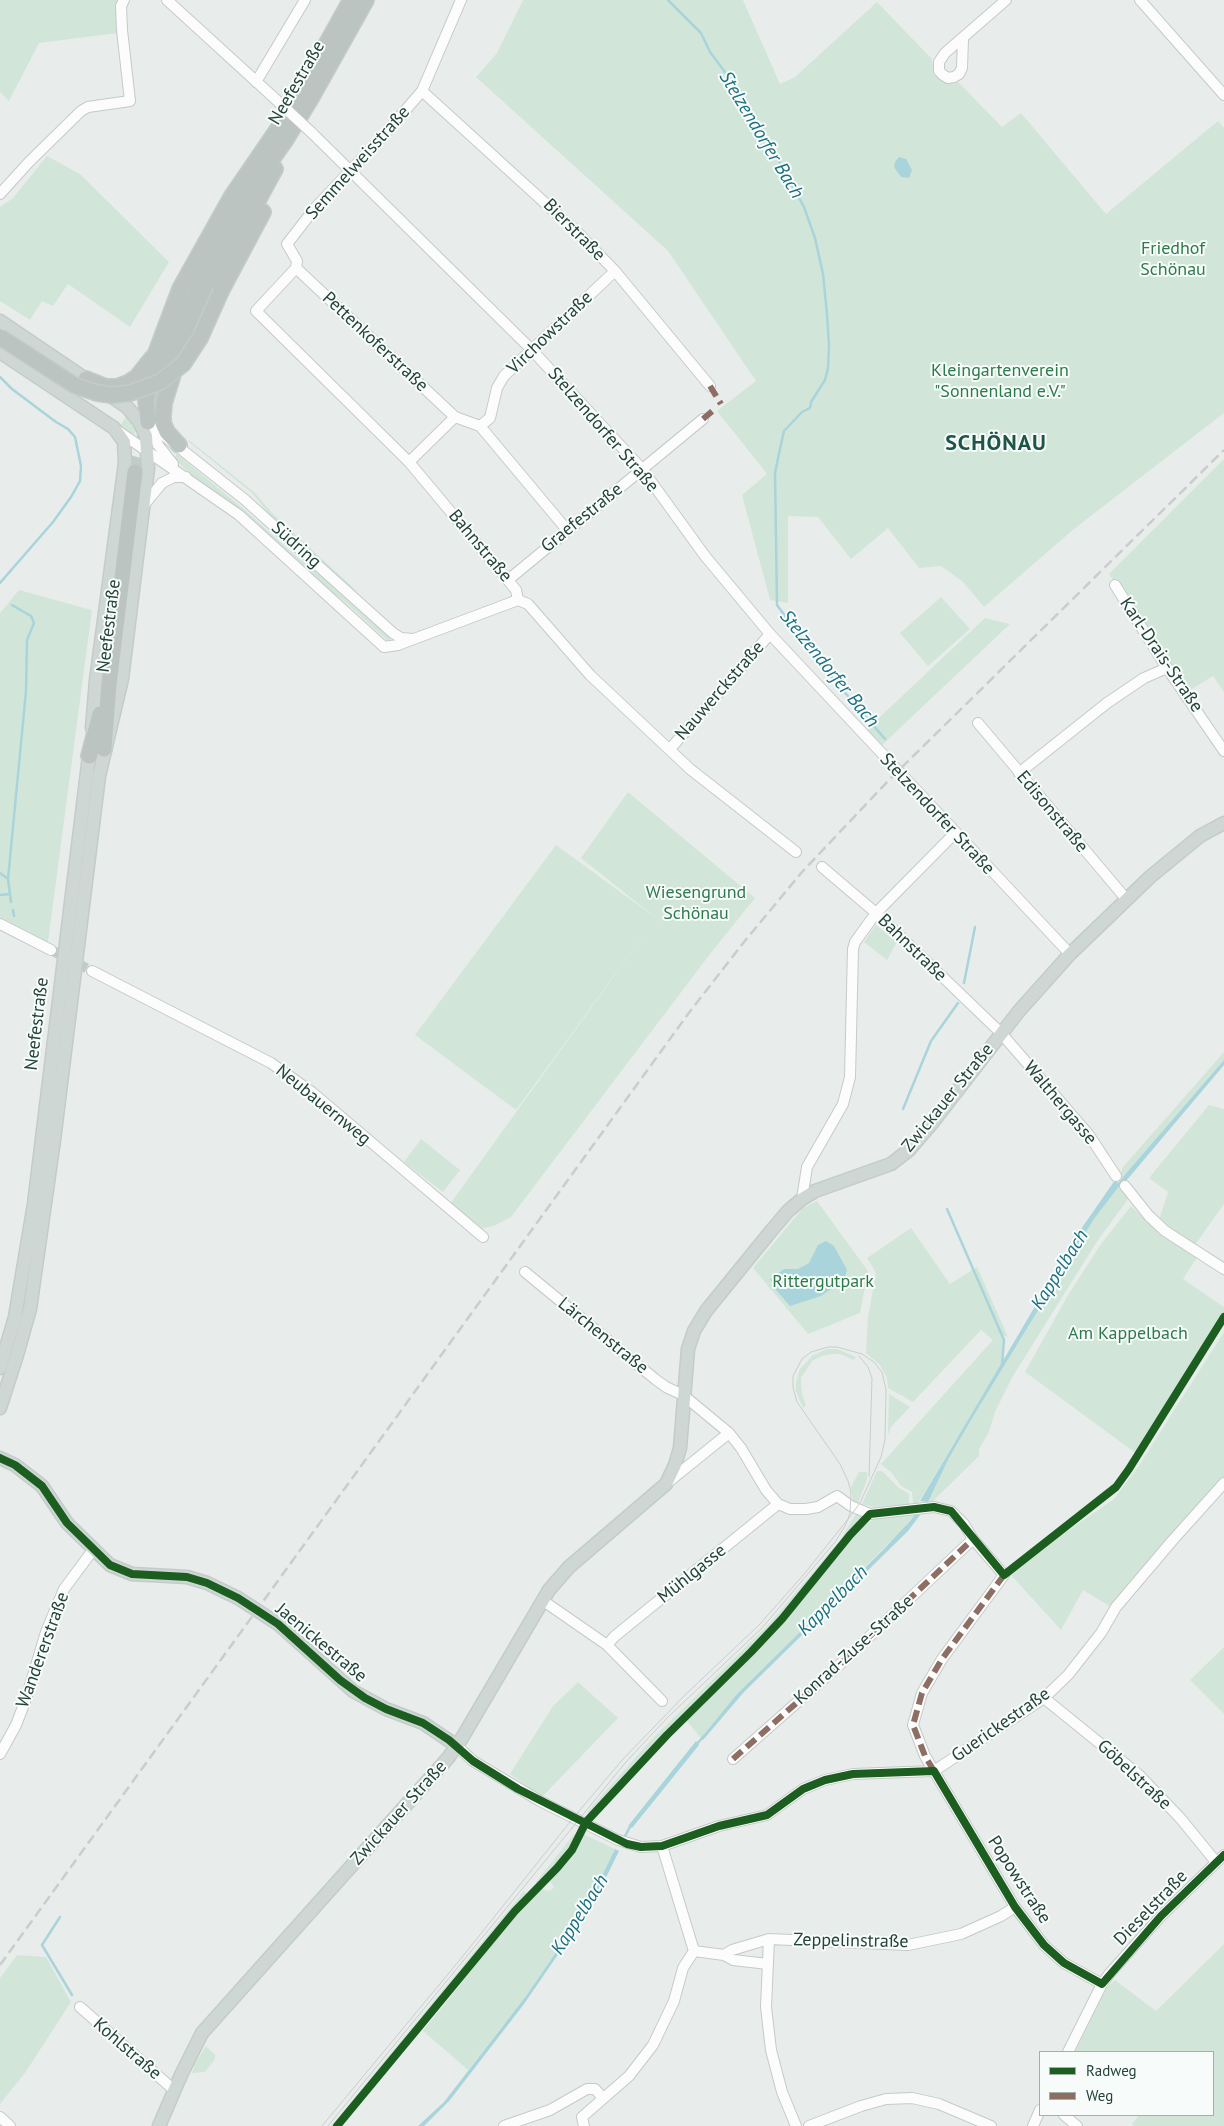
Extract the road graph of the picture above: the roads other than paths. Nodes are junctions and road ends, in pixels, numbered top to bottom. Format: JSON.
{"nodes":[{"id":1,"x":124,"y":0,"type":"edge"},
{"id":2,"x":167,"y":0,"type":"edge"},
{"id":3,"x":305,"y":0,"type":"edge"},
{"id":4,"x":351,"y":0,"type":"edge"},
{"id":5,"x":366,"y":0,"type":"edge"},
{"id":6,"x":461,"y":0,"type":"edge"},
{"id":7,"x":1006,"y":0,"type":"edge"},
{"id":8,"x":1140,"y":0,"type":"edge"},
{"id":9,"x":963,"y":39,"type":"dead end"},
{"id":10,"x":256,"y":82,"type":"junction"},
{"id":11,"x":422,"y":91,"type":"junction"},
{"id":12,"x":1224,"y":95,"type":"edge"},
{"id":13,"x":290,"y":128,"type":"junction"},
{"id":14,"x":351,"y":170,"type":"junction"},
{"id":15,"x":0,"y":194,"type":"edge"},
{"id":16,"x":296,"y":268,"type":"junction"},
{"id":17,"x":615,"y":271,"type":"junction"},
{"id":18,"x":0,"y":321,"type":"edge"},
{"id":19,"x":0,"y":337,"type":"edge"},
{"id":20,"x":531,"y":349,"type":"junction"},
{"id":21,"x":0,"y":352,"type":"edge"},
{"id":22,"x":156,"y":353,"type":"junction"},
{"id":23,"x":163,"y":369,"type":"tunnel mouth"},
{"id":24,"x":86,"y":378,"type":"junction"},
{"id":25,"x":710,"y":386,"type":"dead end"},
{"id":26,"x":455,"y":417,"type":"junction"},
{"id":27,"x":703,"y":418,"type":"dead end"},
{"id":28,"x":480,"y":426,"type":"junction"},
{"id":29,"x":114,"y":428,"type":"junction"},
{"id":30,"x":146,"y":434,"type":"junction"},
{"id":31,"x":178,"y":445,"type":"junction"},
{"id":32,"x":148,"y":451,"type":"junction"},
{"id":33,"x":409,"y":462,"type":"junction"},
{"id":34,"x":130,"y":468,"type":"junction"},
{"id":35,"x":642,"y":469,"type":"junction"},
{"id":36,"x":186,"y":477,"type":"junction"},
{"id":37,"x":142,"y":506,"type":"junction"},
{"id":38,"x":567,"y":530,"type":"junction"},
{"id":39,"x":508,"y":580,"type":"junction"},
{"id":40,"x":1114,"y":585,"type":"dead end"},
{"id":41,"x":518,"y":600,"type":"junction"},
{"id":42,"x":770,"y":634,"type":"junction"},
{"id":43,"x":414,"y":639,"type":"junction"},
{"id":44,"x":1167,"y":668,"type":"junction"},
{"id":45,"x":109,"y":684,"type":"junction"},
{"id":46,"x":978,"y":723,"type":"dead end"},
{"id":47,"x":104,"y":749,"type":"junction"},
{"id":48,"x":670,"y":749,"type":"junction"},
{"id":49,"x":1224,"y":751,"type":"edge"},
{"id":50,"x":89,"y":756,"type":"junction"},
{"id":51,"x":1019,"y":773,"type":"junction"},
{"id":52,"x":1224,"y":823,"type":"edge"},
{"id":53,"x":955,"y":833,"type":"junction"},
{"id":54,"x":796,"y":852,"type":"dead end"},
{"id":55,"x":822,"y":867,"type":"dead end"},
{"id":56,"x":1127,"y":900,"type":"junction"},
{"id":57,"x":876,"y":913,"type":"junction"},
{"id":58,"x":0,"y":924,"type":"edge"},
{"id":59,"x":51,"y":950,"type":"tunnel mouth"},
{"id":60,"x":1070,"y":954,"type":"junction"},
{"id":61,"x":92,"y":971,"type":"tunnel mouth"},
{"id":62,"x":1001,"y":1033,"type":"junction"},
{"id":63,"x":1116,"y":1176,"type":"dead end"},
{"id":64,"x":1125,"y":1186,"type":"dead end"},
{"id":65,"x":802,"y":1199,"type":"junction"},
{"id":66,"x":483,"y":1237,"type":"dead end"},
{"id":67,"x":1223,"y":1269,"type":"edge"},
{"id":68,"x":525,"y":1272,"type":"dead end"},
{"id":69,"x":0,"y":1368,"type":"edge"},
{"id":70,"x":683,"y":1395,"type":"junction"},
{"id":71,"x":0,"y":1408,"type":"edge"},
{"id":72,"x":729,"y":1433,"type":"junction"},
{"id":73,"x":0,"y":1458,"type":"edge"},
{"id":74,"x":1224,"y":1483,"type":"edge"},
{"id":75,"x":666,"y":1484,"type":"junction"},
{"id":76,"x":778,"y":1504,"type":"junction"},
{"id":77,"x":973,"y":1539,"type":"junction"},
{"id":78,"x":93,"y":1550,"type":"junction"},
{"id":79,"x":542,"y":1600,"type":"junction"},
{"id":80,"x":607,"y":1645,"type":"junction"},
{"id":81,"x":1044,"y":1698,"type":"junction"},
{"id":82,"x":662,"y":1702,"type":"dead end"},
{"id":83,"x":457,"y":1746,"type":"junction"},
{"id":84,"x":0,"y":1754,"type":"edge"},
{"id":85,"x":733,"y":1759,"type":"dead end"},
{"id":86,"x":934,"y":1771,"type":"junction"},
{"id":87,"x":662,"y":1846,"type":"junction"},
{"id":88,"x":1220,"y":1859,"type":"edge"},
{"id":89,"x":1015,"y":1907,"type":"junction"},
{"id":90,"x":770,"y":1939,"type":"junction"},
{"id":91,"x":694,"y":1951,"type":"junction"},
{"id":92,"x":724,"y":1955,"type":"junction"},
{"id":93,"x":768,"y":1964,"type":"junction"},
{"id":94,"x":1102,"y":1984,"type":"junction"},
{"id":95,"x":80,"y":2007,"type":"dead end"},
{"id":96,"x":1068,"y":2051,"type":"edge"},
{"id":97,"x":174,"y":2090,"type":"junction"},
{"id":98,"x":603,"y":2098,"type":"junction"},
{"id":99,"x":1039,"y":2112,"type":"edge"},
{"id":100,"x":1065,"y":2116,"type":"edge"},
{"id":101,"x":0,"y":2117,"type":"edge"},
{"id":102,"x":10,"y":2126,"type":"edge"},
{"id":103,"x":160,"y":2126,"type":"edge"},
{"id":104,"x":504,"y":2126,"type":"edge"},
{"id":105,"x":584,"y":2126,"type":"edge"},
{"id":106,"x":796,"y":2126,"type":"edge"},
{"id":107,"x":809,"y":2126,"type":"edge"},
{"id":108,"x":991,"y":2126,"type":"edge"},
{"id":109,"x":1033,"y":2126,"type":"edge"},
{"id":110,"x":1076,"y":2126,"type":"edge"}],
"edges":[{"from":1,"to":15,"type":"street"},
{"from":2,"to":10,"type":"street","name":"Stelzendorfer Straße"},
{"from":3,"to":10,"type":"street"},
{"from":4,"to":13,"type":"highway","name":"Neefestraße"},
{"from":5,"to":13,"type":"highway","name":"Neefestraße"},
{"from":6,"to":11,"type":"street","name":"Semmelweisstraße"},
{"from":7,"to":9,"type":"street"},
{"from":8,"to":12,"type":"street"},
{"from":10,"to":14,"type":"street","name":"Stelzendorfer Straße","bridge":true},
{"from":11,"to":14,"type":"street","name":"Semmelweisstraße"},
{"from":11,"to":17,"type":"street","name":"Bierstraße"},
{"from":13,"to":19,"type":"highway","bridge":true},
{"from":13,"to":22,"type":"highway"},
{"from":13,"to":23,"type":"highway","name":"Neefestraße"},
{"from":13,"to":31,"type":"highway"},
{"from":14,"to":16,"type":"street","name":"Semmelweisstraße"},
{"from":14,"to":20,"type":"street","name":"Stelzendorfer Straße"},
{"from":16,"to":26,"type":"street","name":"Pettenkoferstraße"},
{"from":16,"to":33,"type":"street","name":"Bahnstraße"},
{"from":17,"to":20,"type":"street","name":"Virchowstraße"},
{"from":17,"to":25,"type":"street","name":"Bierstraße"},
{"from":18,"to":24,"type":"main road","name":"Südring"},
{"from":20,"to":28,"type":"street","name":"Virchowstraße"},
{"from":20,"to":35,"type":"street","name":"Stelzendorfer Straße"},
{"from":21,"to":29,"type":"main road","name":"Südring"},
{"from":22,"to":24,"type":"highway"},
{"from":22,"to":30,"type":"highway"},
{"from":24,"to":30,"type":"main road","name":"Südring"},
{"from":26,"to":28,"type":"street"},
{"from":26,"to":33,"type":"street"},
{"from":27,"to":35,"type":"street","name":"Graefestraße"},
{"from":28,"to":38,"type":"street"},
{"from":29,"to":30,"type":"street","name":"Südring"},
{"from":29,"to":34,"type":"main road"},
{"from":30,"to":31,"type":"street","name":"Südring"},
{"from":30,"to":32,"type":"main road","name":"Neefestraße"},
{"from":30,"to":34,"type":"street"},
{"from":30,"to":36,"type":"street","name":"Südring"},
{"from":31,"to":43,"type":"street","name":"Südring"},
{"from":32,"to":36,"type":"street","name":"Südring"},
{"from":32,"to":37,"type":"main road","name":"Neefestraße"},
{"from":33,"to":39,"type":"street","name":"Bahnstraße"},
{"from":34,"to":45,"type":"highway","name":"Neefestraße"},
{"from":34,"to":50,"type":"main road"},
{"from":35,"to":38,"type":"street","name":"Graefestraße"},
{"from":35,"to":42,"type":"street","name":"Stelzendorfer Straße"},
{"from":36,"to":37,"type":"street"},
{"from":36,"to":43,"type":"street","name":"Südring"},
{"from":37,"to":47,"type":"main road","name":"Neefestraße"},
{"from":38,"to":39,"type":"street","name":"Graefestraße"},
{"from":39,"to":41,"type":"street","name":"Bahnstraße"},
{"from":40,"to":44,"type":"street","name":"Karl-Drais-Straße"},
{"from":41,"to":43,"type":"street","name":"Südring"},
{"from":41,"to":48,"type":"street","name":"Bahnstraße"},
{"from":42,"to":48,"type":"street","name":"Nauwerckstraße"},
{"from":42,"to":53,"type":"street","name":"Stelzendorfer Straße"},
{"from":44,"to":49,"type":"street","name":"Karl-Drais-Straße"},
{"from":44,"to":51,"type":"street"},
{"from":45,"to":47,"type":"highway","name":"Neefestraße"},
{"from":45,"to":50,"type":"highway","name":"Neefestraße"},
{"from":46,"to":51,"type":"street","name":"Edisonstraße"},
{"from":47,"to":71,"type":"main road","name":"Neefestraße"},
{"from":48,"to":54,"type":"street","name":"Bahnstraße"},
{"from":50,"to":69,"type":"main road","name":"Neefestraße"},
{"from":51,"to":56,"type":"street","name":"Edisonstraße"},
{"from":52,"to":56,"type":"main road","name":"Zwickauer Straße"},
{"from":53,"to":57,"type":"street"},
{"from":53,"to":60,"type":"street","name":"Stelzendorfer Straße"},
{"from":55,"to":57,"type":"street","name":"Bahnstraße"},
{"from":56,"to":60,"type":"main road","name":"Zwickauer Straße"},
{"from":57,"to":62,"type":"street","name":"Bahnstraße"},
{"from":57,"to":65,"type":"street"},
{"from":58,"to":59,"type":"street"},
{"from":60,"to":62,"type":"main road","name":"Zwickauer Straße"},
{"from":61,"to":66,"type":"street","name":"Neubauernweg"},
{"from":62,"to":63,"type":"street","name":"Walthergasse"},
{"from":62,"to":65,"type":"main road","name":"Zwickauer Straße"},
{"from":64,"to":67,"type":"street"},
{"from":65,"to":70,"type":"main road","name":"Zwickauer Straße"},
{"from":68,"to":70,"type":"street","name":"Lärchenstraße"},
{"from":70,"to":72,"type":"street"},
{"from":70,"to":75,"type":"main road","name":"Zwickauer Straße"},
{"from":72,"to":75,"type":"street","name":"Zwickauer Straße"},
{"from":72,"to":76,"type":"street"},
{"from":73,"to":78,"type":"main road","name":"Jaenickestraße"},
{"from":74,"to":81,"type":"street","name":"Guerickestraße"},
{"from":75,"to":79,"type":"main road","name":"Zwickauer Straße"},
{"from":76,"to":77,"type":"street","name":"Popowstraße"},
{"from":76,"to":80,"type":"street","name":"Mühlgasse"},
{"from":77,"to":85,"type":"street","name":"Konrad-Zuse-Straße"},
{"from":77,"to":86,"type":"street","name":"Popowstraße"},
{"from":78,"to":83,"type":"main road","name":"Jaenickestraße"},
{"from":78,"to":84,"type":"street","name":"Wandererstraße"},
{"from":79,"to":80,"type":"street"},
{"from":79,"to":83,"type":"main road","name":"Zwickauer Straße"},
{"from":80,"to":82,"type":"street"},
{"from":81,"to":86,"type":"street","name":"Guerickestraße"},
{"from":81,"to":88,"type":"street","name":"Göbelstraße"},
{"from":83,"to":87,"type":"street","name":"Guerickestraße"},
{"from":83,"to":97,"type":"main road","name":"Zwickauer Straße"},
{"from":86,"to":87,"type":"street","name":"Guerickestraße"},
{"from":86,"to":89,"type":"street","name":"Popowstraße"},
{"from":87,"to":91,"type":"street"},
{"from":88,"to":94,"type":"street","name":"Dieselstraße"},
{"from":89,"to":90,"type":"street","name":"Zeppelinstraße"},
{"from":89,"to":94,"type":"street","name":"Popowstraße"},
{"from":90,"to":92,"type":"street","name":"Zeppelinstraße"},
{"from":90,"to":93,"type":"street","name":"Zeppelinstraße"},
{"from":91,"to":92,"type":"street","name":"Zeppelinstraße"},
{"from":91,"to":98,"type":"street"},
{"from":92,"to":93,"type":"street","name":"Zeppelinstraße"},
{"from":93,"to":106,"type":"street"},
{"from":94,"to":96,"type":"street","name":"Dieselstraße"},
{"from":95,"to":97,"type":"street","name":"Kohlstraße"},
{"from":97,"to":103,"type":"main road","name":"Zwickauer Straße"},
{"from":98,"to":104,"type":"street"},
{"from":98,"to":105,"type":"street"},
{"from":99,"to":109,"type":"street"},
{"from":100,"to":110,"type":"street"},
{"from":101,"to":102,"type":"street"},
{"from":107,"to":108,"type":"street"}]}
